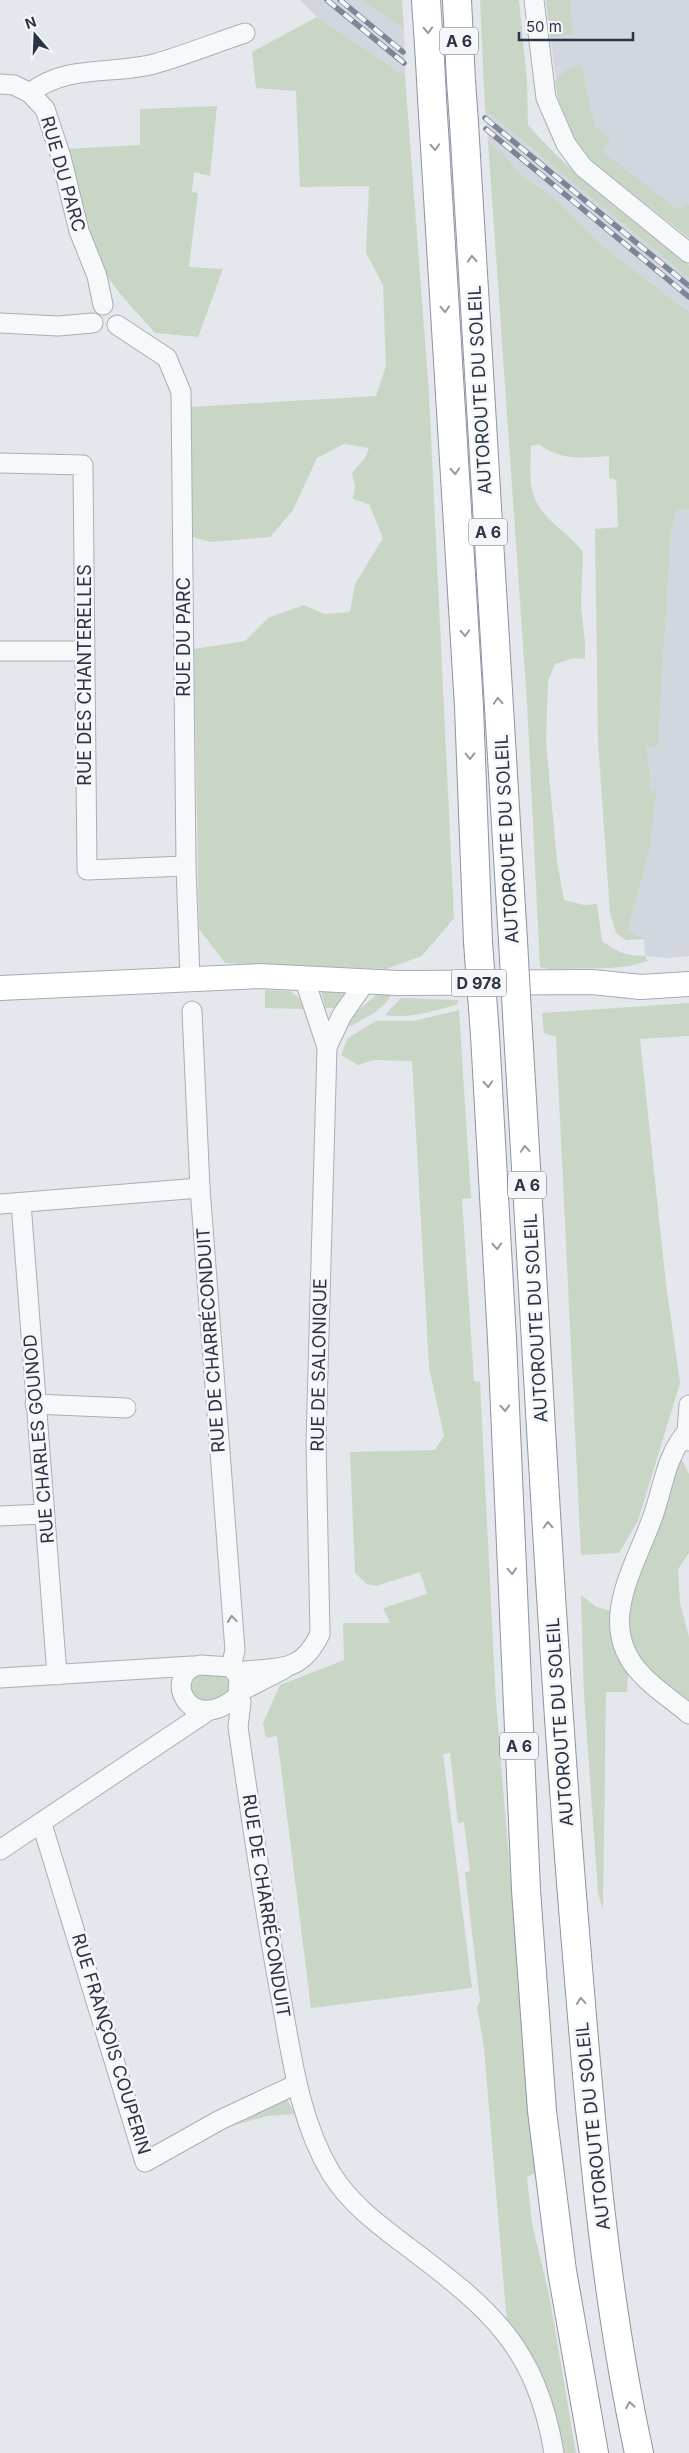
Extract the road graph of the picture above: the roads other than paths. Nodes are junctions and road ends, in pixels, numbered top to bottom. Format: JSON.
{"nodes":[{"id":1,"x":426,"y":0,"type":"edge"},
{"id":2,"x":457,"y":0,"type":"edge"},
{"id":3,"x":534,"y":0,"type":"edge"},
{"id":4,"x":245,"y":33,"type":"dead end"},
{"id":5,"x":0,"y":84,"type":"edge"},
{"id":6,"x":30,"y":93,"type":"junction"},
{"id":7,"x":689,"y":253,"type":"edge"},
{"id":8,"x":103,"y":305,"type":"junction"},
{"id":9,"x":0,"y":323,"type":"edge"},
{"id":10,"x":93,"y":323,"type":"junction"},
{"id":11,"x":117,"y":325,"type":"junction"},
{"id":12,"x":0,"y":463,"type":"edge"},
{"id":13,"x":85,"y":650,"type":"junction"},
{"id":14,"x":0,"y":651,"type":"edge"},
{"id":15,"x":186,"y":866,"type":"junction"},
{"id":16,"x":689,"y":969,"type":"edge"},
{"id":17,"x":190,"y":978,"type":"junction"},
{"id":18,"x":304,"y":978,"type":"junction"},
{"id":19,"x":366,"y":981,"type":"junction"},
{"id":20,"x":592,"y":982,"type":"junction"},
{"id":21,"x":689,"y":984,"type":"edge"},
{"id":22,"x":0,"y":988,"type":"edge"},
{"id":23,"x":192,"y":1011,"type":"dead end"},
{"id":24,"x":316,"y":1014,"type":"junction"},
{"id":25,"x":342,"y":1016,"type":"junction"},
{"id":26,"x":327,"y":1047,"type":"junction"},
{"id":27,"x":200,"y":1188,"type":"junction"},
{"id":28,"x":21,"y":1203,"type":"junction"},
{"id":29,"x":0,"y":1204,"type":"edge"},
{"id":30,"x":35,"y":1404,"type":"junction"},
{"id":31,"x":689,"y":1404,"type":"edge"},
{"id":32,"x":126,"y":1408,"type":"dead end"},
{"id":33,"x":688,"y":1437,"type":"edge"},
{"id":34,"x":44,"y":1514,"type":"junction"},
{"id":35,"x":0,"y":1516,"type":"edge"},
{"id":36,"x":192,"y":1666,"type":"junction"},
{"id":37,"x":286,"y":1667,"type":"junction"},
{"id":38,"x":163,"y":1669,"type":"junction"},
{"id":39,"x":234,"y":1670,"type":"junction"},
{"id":40,"x":57,"y":1675,"type":"junction"},
{"id":41,"x":0,"y":1678,"type":"edge"},
{"id":42,"x":183,"y":1691,"type":"junction"},
{"id":43,"x":239,"y":1694,"type":"junction"},
{"id":44,"x":214,"y":1709,"type":"junction"},
{"id":45,"x":689,"y":1714,"type":"edge"},
{"id":46,"x":238,"y":1727,"type":"junction"},
{"id":47,"x":179,"y":1732,"type":"junction"},
{"id":48,"x":42,"y":1824,"type":"junction"},
{"id":49,"x":0,"y":1850,"type":"edge"},
{"id":50,"x":297,"y":2084,"type":"junction"},
{"id":51,"x":554,"y":2453,"type":"edge"},
{"id":52,"x":594,"y":2453,"type":"edge"},
{"id":53,"x":639,"y":2453,"type":"edge"}],
"edges":[{"from":1,"to":52,"type":"highway","name":"AUTOROUTE DU SOLEIL","number":"A 6","one_way":true,"bridge":true},
{"from":53,"to":2,"type":"highway","name":"AUTOROUTE DU SOLEIL","number":"A 6","one_way":true,"bridge":true},
{"from":3,"to":7,"type":"street"},
{"from":4,"to":6,"type":"street"},
{"from":5,"to":6,"type":"street"},
{"from":6,"to":8,"type":"street","name":"RUE DU PARC"},
{"from":8,"to":10,"type":"street"},
{"from":8,"to":11,"type":"street"},
{"from":9,"to":10,"type":"street"},
{"from":10,"to":11,"type":"street"},
{"from":11,"to":15,"type":"street","name":"RUE DU PARC"},
{"from":12,"to":13,"type":"street","name":"RUE DES CHANTERELLES"},
{"from":13,"to":14,"type":"street"},
{"from":13,"to":15,"type":"street","name":"RUE DES CHANTERELLES"},
{"from":15,"to":17,"type":"street","name":"RUE DU PARC"},
{"from":16,"to":20,"type":"main road","number":"D 978"},
{"from":17,"to":18,"type":"main road","number":"D 978"},
{"from":17,"to":22,"type":"main road","number":"D 978"},
{"from":18,"to":19,"type":"main road","number":"D 978"},
{"from":18,"to":24,"type":"street","name":"RUE DE SALONIQUE"},
{"from":19,"to":20,"type":"main road","number":"D 978"},
{"from":19,"to":25,"type":"street","name":"RUE DE SALONIQUE"},
{"from":20,"to":21,"type":"main road","number":"D 978"},
{"from":23,"to":27,"type":"street","name":"RUE DE CHARRÉCONDUIT"},
{"from":24,"to":25,"type":"street"},
{"from":24,"to":26,"type":"street","name":"RUE DE SALONIQUE"},
{"from":25,"to":26,"type":"street","name":"RUE DE SALONIQUE"},
{"from":26,"to":37,"type":"street","name":"RUE DE SALONIQUE"},
{"from":27,"to":28,"type":"street"},
{"from":39,"to":27,"type":"street","name":"RUE DE CHARRÉCONDUIT","one_way":true},
{"from":28,"to":29,"type":"street"},
{"from":28,"to":30,"type":"street","name":"RUE CHARLES GOUNOD"},
{"from":30,"to":32,"type":"street"},
{"from":30,"to":34,"type":"street","name":"RUE CHARLES GOUNOD"},
{"from":31,"to":33,"type":"street"},
{"from":33,"to":45,"type":"street"},
{"from":34,"to":35,"type":"street"},
{"from":34,"to":40,"type":"street","name":"RUE CHARLES GOUNOD"},
{"from":36,"to":38,"type":"street"},
{"from":36,"to":39,"type":"street"},
{"from":36,"to":42,"type":"street"},
{"from":37,"to":39,"type":"street","name":"RUE DE SALONIQUE"},
{"from":37,"to":43,"type":"street","name":"RUE DE SALONIQUE"},
{"from":38,"to":40,"type":"street"},
{"from":38,"to":42,"type":"street"},
{"from":39,"to":43,"type":"street"},
{"from":40,"to":41,"type":"street"},
{"from":42,"to":44,"type":"street"},
{"from":42,"to":47,"type":"street"},
{"from":43,"to":44,"type":"street"},
{"from":43,"to":46,"type":"street","name":"RUE DE CHARRÉCONDUIT"},
{"from":44,"to":46,"type":"street"},
{"from":44,"to":47,"type":"street"},
{"from":46,"to":50,"type":"street","name":"RUE DE CHARRÉCONDUIT"},
{"from":47,"to":48,"type":"street"},
{"from":48,"to":49,"type":"street"},
{"from":48,"to":50,"type":"street","name":"RUE FRANÇOIS COUPERIN"},
{"from":50,"to":51,"type":"street","name":"RUE DE CHARRÉCONDUIT"}]}
